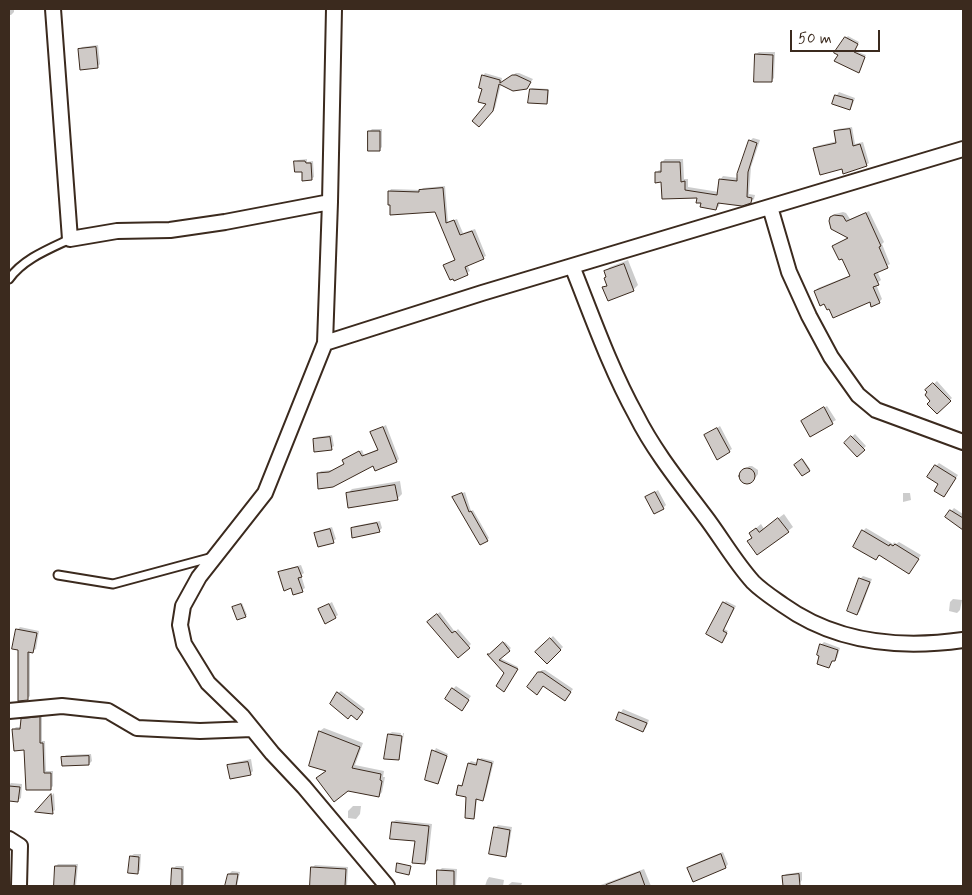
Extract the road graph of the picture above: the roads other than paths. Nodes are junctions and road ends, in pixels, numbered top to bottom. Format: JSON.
{"nodes":[{"id":1,"x":53,"y":9,"type":"edge"},
{"id":2,"x":334,"y":9,"type":"edge"},
{"id":3,"x":963,"y":149,"type":"edge"},
{"id":4,"x":330,"y":202,"type":"junction"},
{"id":5,"x":770,"y":207,"type":"junction"},
{"id":6,"x":70,"y":239,"type":"junction"},
{"id":7,"x":572,"y":266,"type":"junction"},
{"id":8,"x":9,"y":279,"type":"edge"},
{"id":9,"x":325,"y":343,"type":"junction"},
{"id":10,"x":963,"y":442,"type":"edge"},
{"id":11,"x":215,"y":557,"type":"junction"},
{"id":12,"x":58,"y":575,"type":"dead end"},
{"id":13,"x":963,"y":640,"type":"edge"},
{"id":14,"x":9,"y":710,"type":"edge"},
{"id":15,"x":252,"y":729,"type":"junction"},
{"id":16,"x":9,"y":839,"type":"edge"},
{"id":17,"x":19,"y":886,"type":"edge"},
{"id":18,"x":387,"y":886,"type":"edge"}],
"edges":[{"from":1,"to":6,"type":"street"},
{"from":2,"to":4,"type":"street"},
{"from":3,"to":5,"type":"street"},
{"from":4,"to":6,"type":"street"},
{"from":4,"to":9,"type":"street"},
{"from":5,"to":7,"type":"street"},
{"from":5,"to":10,"type":"street"},
{"from":6,"to":8,"type":"lane"},
{"from":7,"to":9,"type":"street"},
{"from":7,"to":13,"type":"street"},
{"from":9,"to":11,"type":"street"},
{"from":11,"to":12,"type":"lane"},
{"from":11,"to":15,"type":"street"},
{"from":14,"to":15,"type":"street"},
{"from":15,"to":18,"type":"street"},
{"from":16,"to":17,"type":"street"}]}
